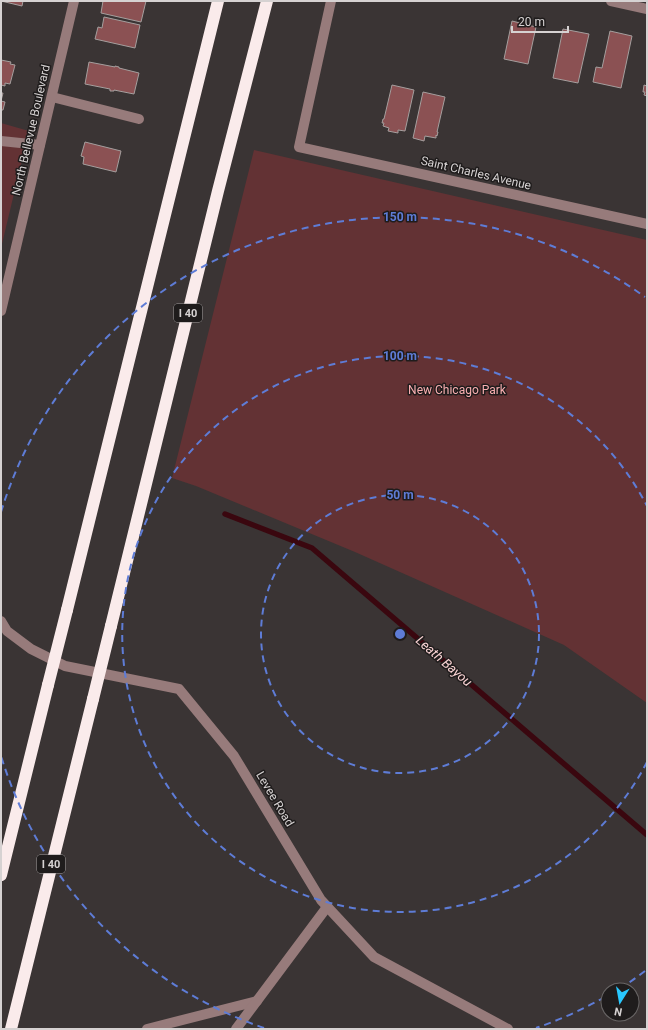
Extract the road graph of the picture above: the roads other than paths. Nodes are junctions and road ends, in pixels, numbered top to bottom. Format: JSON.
{"nodes":[{"id":1,"x":74,"y":1,"type":"edge"},
{"id":2,"x":218,"y":1,"type":"edge"},
{"id":3,"x":267,"y":1,"type":"edge"},
{"id":4,"x":331,"y":1,"type":"edge"},
{"id":5,"x":611,"y":1,"type":"edge"},
{"id":6,"x":647,"y":8,"type":"edge"},
{"id":7,"x":52,"y":97,"type":"junction"},
{"id":8,"x":139,"y":119,"type":"dead end"},
{"id":9,"x":1,"y":141,"type":"edge"},
{"id":10,"x":40,"y":145,"type":"junction"},
{"id":11,"x":647,"y":224,"type":"edge"},
{"id":12,"x":5,"y":275,"type":"edge"},
{"id":13,"x":1,"y":311,"type":"edge"},
{"id":14,"x":1,"y":621,"type":"edge"},
{"id":15,"x":1,"y":875,"type":"edge"},
{"id":16,"x":327,"y":907,"type":"junction"},
{"id":17,"x":257,"y":1001,"type":"junction"},
{"id":18,"x":11,"y":1029,"type":"edge"},
{"id":19,"x":146,"y":1029,"type":"edge"},
{"id":20,"x":236,"y":1029,"type":"edge"},
{"id":21,"x":508,"y":1029,"type":"edge"}],
"edges":[{"from":1,"to":7,"type":"street","name":"North Bellevue Boulevard"},
{"from":2,"to":15,"type":"highway","bridge":true},
{"from":3,"to":18,"type":"highway","number":"I 40","bridge":true},
{"from":4,"to":11,"type":"street","name":"Saint Charles Avenue"},
{"from":5,"to":6,"type":"street"},
{"from":7,"to":8,"type":"street"},
{"from":7,"to":10,"type":"street","name":"North Bellevue Boulevard"},
{"from":9,"to":10,"type":"street"},
{"from":10,"to":12,"type":"street","name":"North Bellevue Boulevard"},
{"from":12,"to":13,"type":"street","name":"North Bellevue Boulevard"},
{"from":14,"to":16,"type":"street","name":"Levee Road"},
{"from":16,"to":17,"type":"street"},
{"from":16,"to":21,"type":"street","name":"Levee Road"},
{"from":17,"to":19,"type":"street"},
{"from":17,"to":20,"type":"street"}]}
